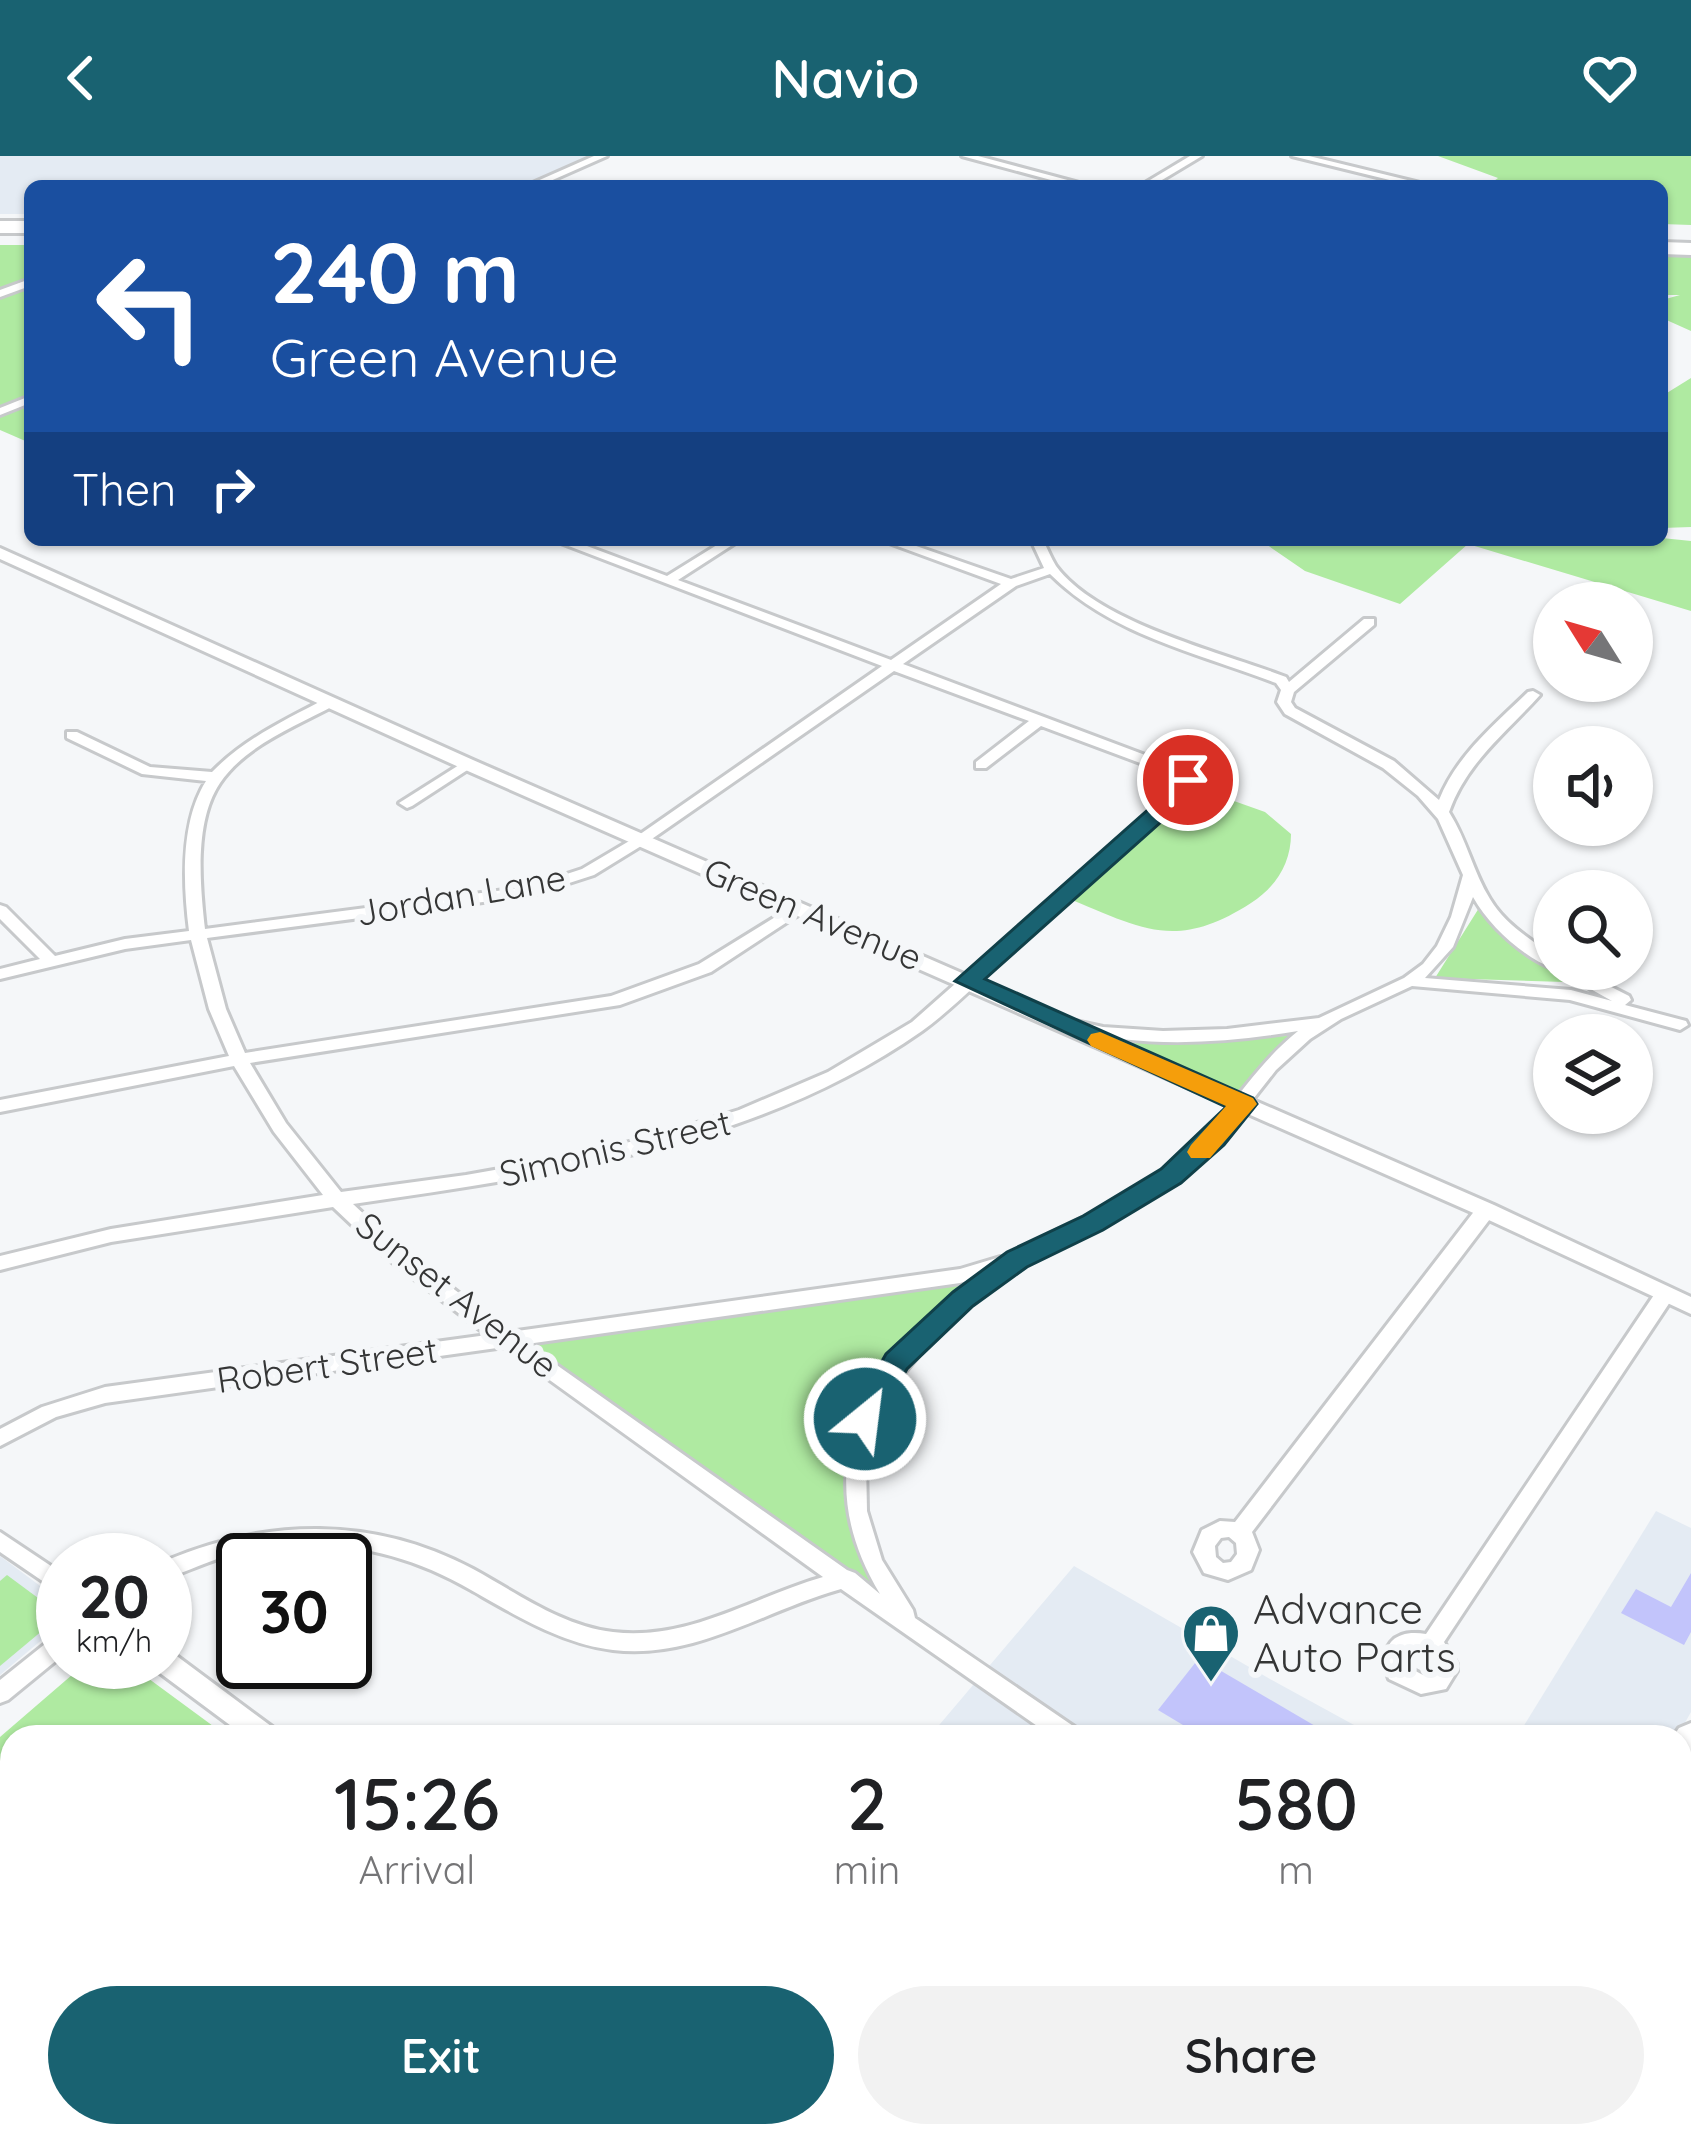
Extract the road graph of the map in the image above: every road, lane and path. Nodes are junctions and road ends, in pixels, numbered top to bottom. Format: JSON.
{"nodes":[{"id":1,"x":602,"y":156,"type":"edge"},
{"id":2,"x":967,"y":156,"type":"edge"},
{"id":3,"x":1197,"y":156,"type":"edge"},
{"id":4,"x":1298,"y":156,"type":"edge"},
{"id":5,"x":983,"y":158,"type":"edge"},
{"id":6,"x":545,"y":180,"type":"edge"},
{"id":7,"x":1062,"y":180,"type":"edge"},
{"id":8,"x":1155,"y":180,"type":"edge"},
{"id":9,"x":1401,"y":180,"type":"edge"},
{"id":10,"x":575,"y":546,"type":"edge"},
{"id":11,"x":724,"y":546,"type":"edge"},
{"id":12,"x":904,"y":546,"type":"edge"},
{"id":13,"x":1040,"y":546,"type":"edge"},
{"id":14,"x":0,"y":553,"type":"edge"},
{"id":15,"x":1050,"y":570,"type":"junction"},
{"id":16,"x":668,"y":580,"type":"junction"},
{"id":17,"x":1011,"y":583,"type":"junction"},
{"id":18,"x":1369,"y":622,"type":"dead end"},
{"id":19,"x":892,"y":664,"type":"junction"},
{"id":20,"x":1288,"y":690,"type":"junction"},
{"id":21,"x":1533,"y":695,"type":"dead end"},
{"id":22,"x":330,"y":701,"type":"junction"},
{"id":23,"x":1039,"y":720,"type":"junction"},
{"id":24,"x":72,"y":735,"type":"dead end"},
{"id":25,"x":467,"y":764,"type":"junction"},
{"id":26,"x":981,"y":765,"type":"dead end"},
{"id":27,"x":216,"y":777,"type":"junction"},
{"id":28,"x":407,"y":802,"type":"dead end"},
{"id":29,"x":1442,"y":812,"type":"junction"},
{"id":30,"x":641,"y":840,"type":"junction"},
{"id":31,"x":1471,"y":875,"type":"junction"},
{"id":32,"x":799,"y":909,"type":"junction"},
{"id":33,"x":0,"y":910,"type":"edge"},
{"id":34,"x":197,"y":935,"type":"junction"},
{"id":35,"x":1533,"y":948,"type":"edge"},
{"id":36,"x":50,"y":960,"type":"junction"},
{"id":37,"x":0,"y":974,"type":"edge"},
{"id":38,"x":968,"y":981,"type":"junction"},
{"id":39,"x":1415,"y":982,"type":"junction"},
{"id":40,"x":1607,"y":990,"type":"edge"},
{"id":41,"x":1326,"y":1021,"type":"junction"},
{"id":42,"x":1063,"y":1023,"type":"junction"},
{"id":43,"x":1685,"y":1027,"type":"edge"},
{"id":44,"x":237,"y":1060,"type":"junction"},
{"id":45,"x":1243,"y":1104,"type":"junction"},
{"id":46,"x":0,"y":1106,"type":"edge"},
{"id":47,"x":336,"y":1198,"type":"junction"},
{"id":48,"x":1486,"y":1210,"type":"junction"},
{"id":49,"x":1017,"y":1259,"type":"junction"},
{"id":50,"x":0,"y":1263,"type":"edge"},
{"id":51,"x":1665,"y":1294,"type":"junction"},
{"id":52,"x":1691,"y":1306,"type":"edge"},
{"id":53,"x":509,"y":1339,"type":"junction"},
{"id":54,"x":0,"y":1438,"type":"edge"},
{"id":55,"x":1238,"y":1534,"type":"dead end"},
{"id":56,"x":0,"y":1540,"type":"edge"},
{"id":57,"x":192,"y":1562,"type":"edge"},
{"id":58,"x":36,"y":1566,"type":"edge"},
{"id":59,"x":875,"y":1573,"type":"junction"},
{"id":60,"x":843,"y":1580,"type":"junction"},
{"id":61,"x":915,"y":1630,"type":"junction"},
{"id":62,"x":1430,"y":1644,"type":"dead end"},
{"id":63,"x":36,"y":1664,"type":"edge"},
{"id":64,"x":192,"y":1682,"type":"edge"},
{"id":65,"x":0,"y":1693,"type":"edge"},
{"id":66,"x":250,"y":1725,"type":"edge"},
{"id":67,"x":1054,"y":1725,"type":"edge"}],
"edges":[{"from":1,"to":6,"type":"street"},
{"from":2,"to":5,"type":"street"},
{"from":3,"to":8,"type":"street"},
{"from":4,"to":9,"type":"street"},
{"from":5,"to":7,"type":"street"},
{"from":10,"to":16,"type":"street"},
{"from":11,"to":16,"type":"street"},
{"from":12,"to":17,"type":"street"},
{"from":13,"to":15,"type":"street"},
{"from":14,"to":22,"type":"street","name":"Green Avenue"},
{"from":15,"to":17,"type":"street","name":"Jordan Lane"},
{"from":15,"to":20,"type":"street"},
{"from":16,"to":19,"type":"street"},
{"from":17,"to":19,"type":"street","name":"Jordan Lane"},
{"from":18,"to":20,"type":"street"},
{"from":19,"to":23,"type":"street"},
{"from":19,"to":30,"type":"street","name":"Jordan Lane"},
{"from":20,"to":29,"type":"street"},
{"from":21,"to":29,"type":"street"},
{"from":22,"to":25,"type":"street","name":"Green Avenue"},
{"from":22,"to":27,"type":"street"},
{"from":23,"to":26,"type":"street"},
{"from":23,"to":38,"type":"street","name":"Simonis Street"},
{"from":24,"to":27,"type":"street"},
{"from":25,"to":28,"type":"street"},
{"from":25,"to":30,"type":"street","name":"Green Avenue"},
{"from":27,"to":34,"type":"street","name":"Sunset Avenue"},
{"from":29,"to":31,"type":"street"},
{"from":30,"to":32,"type":"street","name":"Green Avenue"},
{"from":30,"to":34,"type":"street","name":"Jordan Lane"},
{"from":31,"to":35,"type":"street"},
{"from":31,"to":39,"type":"street"},
{"from":32,"to":38,"type":"street","name":"Green Avenue"},
{"from":32,"to":44,"type":"street"},
{"from":33,"to":36,"type":"street"},
{"from":34,"to":36,"type":"street","name":"Jordan Lane"},
{"from":34,"to":44,"type":"street","name":"Sunset Avenue"},
{"from":36,"to":37,"type":"street","name":"Jordan Lane"},
{"from":38,"to":42,"type":"street","name":"Green Avenue"},
{"from":38,"to":47,"type":"street","name":"Simonis Street"},
{"from":39,"to":41,"type":"street"},
{"from":39,"to":43,"type":"street"},
{"from":40,"to":43,"type":"street"},
{"from":41,"to":42,"type":"street"},
{"from":41,"to":45,"type":"street","name":"Robert Street"},
{"from":42,"to":45,"type":"street","name":"Green Avenue"},
{"from":44,"to":46,"type":"street"},
{"from":44,"to":47,"type":"street","name":"Sunset Avenue"},
{"from":45,"to":48,"type":"street","name":"Green Avenue"},
{"from":45,"to":49,"type":"street","name":"Robert Street"},
{"from":47,"to":50,"type":"street","name":"Simonis Street"},
{"from":47,"to":53,"type":"street","name":"Sunset Avenue"},
{"from":48,"to":51,"type":"street","name":"Green Avenue"},
{"from":48,"to":55,"type":"street"},
{"from":49,"to":53,"type":"street","name":"Robert Street"},
{"from":49,"to":59,"type":"street","name":"Robert Street"},
{"from":51,"to":52,"type":"street","name":"Green Avenue"},
{"from":51,"to":62,"type":"street"},
{"from":53,"to":54,"type":"street","name":"Robert Street"},
{"from":53,"to":60,"type":"street","name":"Sunset Avenue"},
{"from":56,"to":58,"type":"street"},
{"from":57,"to":60,"type":"street"},
{"from":59,"to":60,"type":"street"},
{"from":59,"to":61,"type":"street","name":"Robert Street"},
{"from":60,"to":61,"type":"street","name":"Sunset Avenue"},
{"from":61,"to":67,"type":"street","name":"Sunset Avenue"},
{"from":63,"to":65,"type":"street"},
{"from":64,"to":66,"type":"street"}]}
